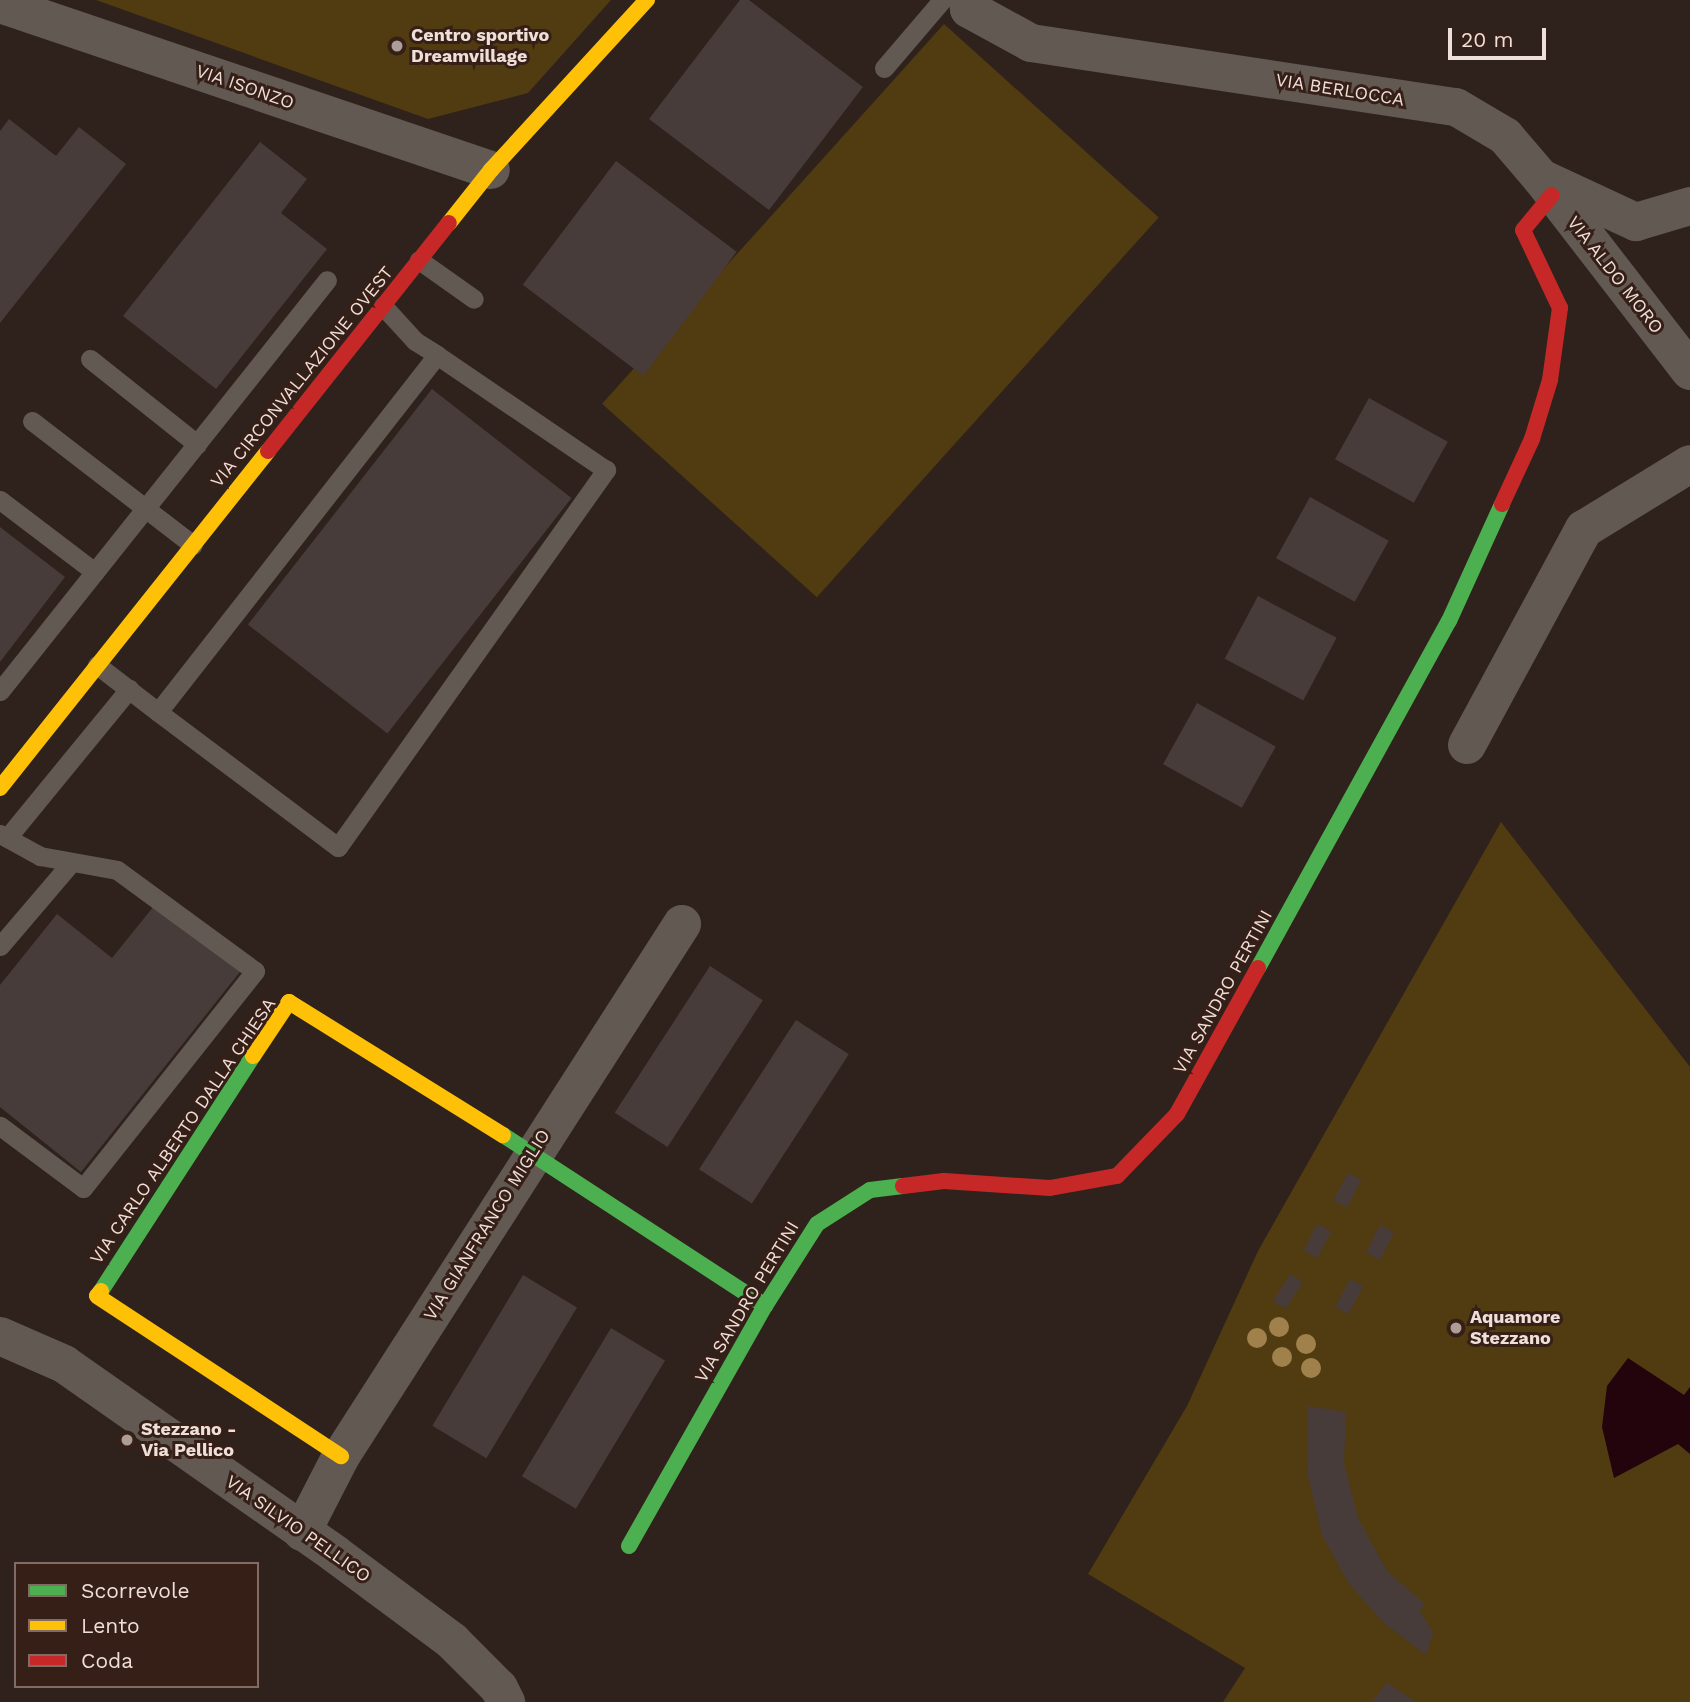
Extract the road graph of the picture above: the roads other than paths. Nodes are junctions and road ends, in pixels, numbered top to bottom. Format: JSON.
{"nodes":[{"id":1,"x":647,"y":0,"type":"edge"},
{"id":2,"x":942,"y":0,"type":"edge"},
{"id":3,"x":968,"y":0,"type":"edge"},
{"id":4,"x":0,"y":4,"type":"edge"},
{"id":5,"x":884,"y":68,"type":"dead end"},
{"id":6,"x":491,"y":170,"type":"junction"},
{"id":7,"x":1547,"y":187,"type":"junction"},
{"id":8,"x":1690,"y":206,"type":"edge"},
{"id":9,"x":419,"y":260,"type":"junction"},
{"id":10,"x":327,"y":280,"type":"dead end"},
{"id":11,"x":474,"y":299,"type":"dead end"},
{"id":12,"x":383,"y":306,"type":"junction"},
{"id":13,"x":437,"y":355,"type":"junction"},
{"id":14,"x":90,"y":359,"type":"dead end"},
{"id":15,"x":1690,"y":372,"type":"edge"},
{"id":16,"x":32,"y":421,"type":"dead end"},
{"id":17,"x":197,"y":444,"type":"junction"},
{"id":18,"x":1690,"y":464,"type":"edge"},
{"id":19,"x":0,"y":500,"type":"edge"},
{"id":20,"x":148,"y":510,"type":"junction"},
{"id":21,"x":193,"y":545,"type":"junction"},
{"id":22,"x":95,"y":572,"type":"junction"},
{"id":23,"x":97,"y":665,"type":"junction"},
{"id":24,"x":129,"y":689,"type":"junction"},
{"id":25,"x":0,"y":691,"type":"edge"},
{"id":26,"x":158,"y":712,"type":"junction"},
{"id":27,"x":1467,"y":745,"type":"dead end"},
{"id":28,"x":0,"y":788,"type":"edge"},
{"id":29,"x":3,"y":836,"type":"edge"},
{"id":30,"x":70,"y":864,"type":"junction"},
{"id":31,"x":682,"y":924,"type":"dead end"},
{"id":32,"x":0,"y":946,"type":"edge"},
{"id":33,"x":0,"y":1126,"type":"edge"},
{"id":34,"x":533,"y":1153,"type":"junction"},
{"id":35,"x":765,"y":1306,"type":"junction"},
{"id":36,"x":0,"y":1336,"type":"edge"},
{"id":37,"x":341,"y":1455,"type":"junction"},
{"id":38,"x":302,"y":1532,"type":"junction"},
{"id":39,"x":629,"y":1546,"type":"dead end"},
{"id":40,"x":506,"y":1702,"type":"edge"}],
"edges":[{"from":1,"to":6,"type":"street","name":"VIA CIRCONVALLAZIONE OVEST"},
{"from":2,"to":5,"type":"lane"},
{"from":3,"to":7,"type":"street","name":"VIA BERLOCCA"},
{"from":4,"to":6,"type":"street","name":"VIA ISONZO"},
{"from":6,"to":9,"type":"street","name":"VIA CIRCONVALLAZIONE OVEST"},
{"from":7,"to":8,"type":"street","name":"VIA BERLOCCA"},
{"from":7,"to":15,"type":"street","name":"VIA ALDO MORO"},
{"from":7,"to":35,"type":"street","name":"VIA SANDRO PERTINI"},
{"from":9,"to":11,"type":"lane"},
{"from":9,"to":12,"type":"street","name":"VIA CIRCONVALLAZIONE OVEST"},
{"from":10,"to":17,"type":"lane"},
{"from":12,"to":13,"type":"lane"},
{"from":12,"to":21,"type":"street","name":"VIA CIRCONVALLAZIONE OVEST"},
{"from":13,"to":26,"type":"lane"},
{"from":13,"to":26,"type":"lane"},
{"from":14,"to":17,"type":"lane"},
{"from":16,"to":20,"type":"lane"},
{"from":17,"to":20,"type":"lane"},
{"from":18,"to":27,"type":"street"},
{"from":19,"to":22,"type":"lane"},
{"from":20,"to":21,"type":"lane"},
{"from":20,"to":22,"type":"lane"},
{"from":21,"to":23,"type":"street","name":"VIA CIRCONVALLAZIONE OVEST"},
{"from":22,"to":25,"type":"lane"},
{"from":23,"to":24,"type":"lane"},
{"from":23,"to":28,"type":"street","name":"VIA CIRCONVALLAZIONE OVEST"},
{"from":24,"to":26,"type":"lane"},
{"from":24,"to":29,"type":"lane"},
{"from":29,"to":30,"type":"lane"},
{"from":30,"to":32,"type":"lane"},
{"from":30,"to":33,"type":"lane"},
{"from":31,"to":34,"type":"street","name":"VIA GIANFRANCO MIGLIO"},
{"from":34,"to":35,"type":"street","name":"VIA CARLO ALBERTO DALLA CHIESA"},
{"from":34,"to":37,"type":"street","name":"VIA GIANFRANCO MIGLIO"},
{"from":34,"to":37,"type":"street","name":"VIA CARLO ALBERTO DALLA CHIESA"},
{"from":35,"to":39,"type":"street","name":"VIA SANDRO PERTINI"},
{"from":36,"to":38,"type":"street","name":"VIA SILVIO PELLICO"},
{"from":37,"to":38,"type":"street","name":"VIA GIANFRANCO MIGLIO"},
{"from":38,"to":40,"type":"street","name":"VIA SILVIO PELLICO"}]}
